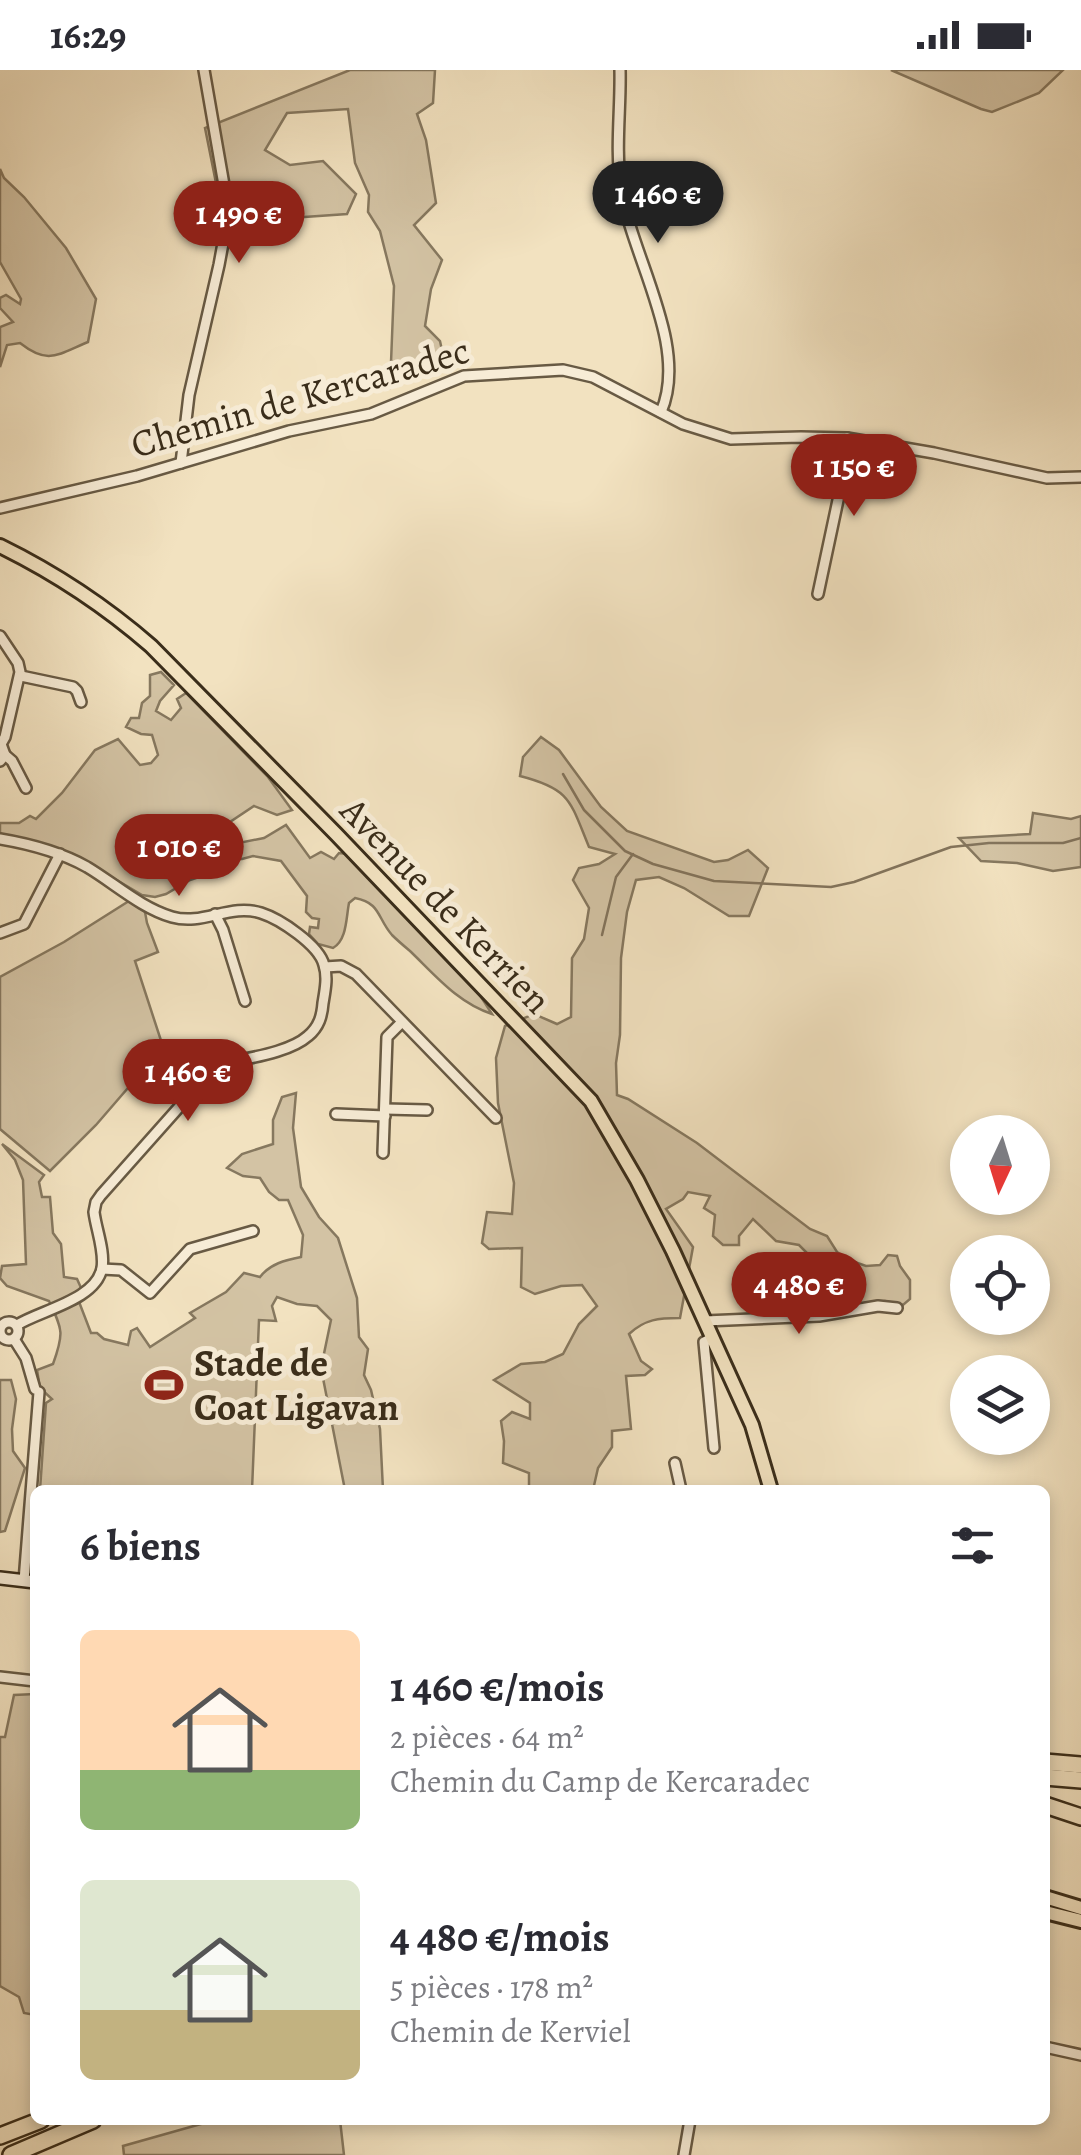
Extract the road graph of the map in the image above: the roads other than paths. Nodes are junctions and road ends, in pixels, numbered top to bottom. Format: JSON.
{"nodes":[{"id":1,"x":204,"y":70,"type":"edge"},
{"id":2,"x":620,"y":70,"type":"edge"},
{"id":3,"x":662,"y":412,"type":"junction"},
{"id":4,"x":847,"y":438,"type":"junction"},
{"id":5,"x":180,"y":464,"type":"junction"},
{"id":6,"x":1081,"y":478,"type":"edge"},
{"id":7,"x":0,"y":508,"type":"edge"},
{"id":8,"x":0,"y":546,"type":"edge"},
{"id":9,"x":0,"y":556,"type":"edge"},
{"id":10,"x":56,"y":577,"type":"junction"},
{"id":11,"x":818,"y":594,"type":"dead end"},
{"id":12,"x":0,"y":636,"type":"edge"},
{"id":13,"x":20,"y":676,"type":"junction"},
{"id":14,"x":81,"y":702,"type":"dead end"},
{"id":15,"x":1,"y":751,"type":"edge"},
{"id":16,"x":26,"y":788,"type":"dead end"},
{"id":17,"x":0,"y":839,"type":"edge"},
{"id":18,"x":60,"y":854,"type":"junction"},
{"id":19,"x":215,"y":914,"type":"junction"},
{"id":20,"x":0,"y":933,"type":"edge"},
{"id":21,"x":325,"y":968,"type":"junction"},
{"id":22,"x":245,"y":1001,"type":"dead end"},
{"id":23,"x":402,"y":1022,"type":"junction"},
{"id":24,"x":427,"y":1110,"type":"dead end"},
{"id":25,"x":385,"y":1112,"type":"junction"},
{"id":26,"x":336,"y":1114,"type":"dead end"},
{"id":27,"x":496,"y":1118,"type":"dead end"},
{"id":28,"x":383,"y":1154,"type":"dead end"},
{"id":29,"x":253,"y":1231,"type":"dead end"},
{"id":30,"x":102,"y":1268,"type":"junction"},
{"id":31,"x":897,"y":1308,"type":"dead end"},
{"id":32,"x":705,"y":1321,"type":"junction"},
{"id":33,"x":16,"y":1325,"type":"junction"},
{"id":34,"x":1,"y":1327,"type":"edge"},
{"id":35,"x":712,"y":1338,"type":"junction"},
{"id":36,"x":14,"y":1339,"type":"junction"},
{"id":37,"x":714,"y":1448,"type":"dead end"},
{"id":38,"x":675,"y":1462,"type":"dead end"},
{"id":39,"x":33,"y":1485,"type":"edge"},
{"id":40,"x":680,"y":1485,"type":"edge"},
{"id":41,"x":768,"y":1485,"type":"edge"},
{"id":42,"x":0,"y":1578,"type":"edge"},
{"id":43,"x":29,"y":1581,"type":"edge"},
{"id":44,"x":0,"y":1677,"type":"edge"},
{"id":45,"x":30,"y":1680,"type":"edge"},
{"id":46,"x":1050,"y":1762,"type":"edge"},
{"id":47,"x":1081,"y":1765,"type":"edge"},
{"id":48,"x":1050,"y":1778,"type":"edge"},
{"id":49,"x":1081,"y":1780,"type":"edge"},
{"id":50,"x":1050,"y":1807,"type":"edge"},
{"id":51,"x":1081,"y":1817,"type":"edge"},
{"id":52,"x":1050,"y":1899,"type":"edge"},
{"id":53,"x":1081,"y":1908,"type":"edge"},
{"id":54,"x":1050,"y":1913,"type":"edge"},
{"id":55,"x":1081,"y":1921,"type":"edge"},
{"id":56,"x":1050,"y":2048,"type":"edge"},
{"id":57,"x":1081,"y":2056,"type":"edge"},
{"id":58,"x":30,"y":2124,"type":"edge"},
{"id":59,"x":81,"y":2125,"type":"edge"},
{"id":60,"x":689,"y":2125,"type":"edge"},
{"id":61,"x":0,"y":2136,"type":"edge"},
{"id":62,"x":11,"y":2155,"type":"edge"},
{"id":63,"x":684,"y":2155,"type":"edge"}],
"edges":[{"from":1,"to":5,"type":"street"},
{"from":2,"to":3,"type":"street"},
{"from":3,"to":4,"type":"street","name":"Chemin de Kercaradec"},
{"from":3,"to":5,"type":"street","name":"Chemin de Kercaradec"},
{"from":4,"to":6,"type":"street","name":"Chemin de Kercaradec"},
{"from":4,"to":11,"type":"street"},
{"from":5,"to":7,"type":"street","name":"Chemin de Kercaradec"},
{"from":8,"to":10,"type":"main road","name":"Avenue de Kerrien"},
{"from":9,"to":10,"type":"main road","name":"Avenue de Kerrien"},
{"from":10,"to":32,"type":"main road","name":"Avenue de Kerrien"},
{"from":12,"to":13,"type":"street"},
{"from":13,"to":14,"type":"street"},
{"from":13,"to":15,"type":"street"},
{"from":15,"to":16,"type":"street"},
{"from":17,"to":18,"type":"street"},
{"from":18,"to":19,"type":"street"},
{"from":18,"to":20,"type":"street"},
{"from":19,"to":21,"type":"street"},
{"from":19,"to":22,"type":"street"},
{"from":21,"to":23,"type":"street"},
{"from":21,"to":30,"type":"street"},
{"from":23,"to":25,"type":"street"},
{"from":23,"to":27,"type":"street"},
{"from":24,"to":25,"type":"street"},
{"from":25,"to":26,"type":"street"},
{"from":25,"to":28,"type":"street"},
{"from":29,"to":30,"type":"street"},
{"from":30,"to":33,"type":"street"},
{"from":31,"to":32,"type":"street"},
{"from":32,"to":35,"type":"main road","name":"Avenue de Kerrien"},
{"from":33,"to":34,"type":"street"},
{"from":33,"to":36,"type":"street"},
{"from":34,"to":36,"type":"street"},
{"from":35,"to":37,"type":"street","name":"Avenue de Kerrien"},
{"from":35,"to":41,"type":"main road","name":"Avenue de Kerrien"},
{"from":36,"to":39,"type":"street"},
{"from":38,"to":40,"type":"street"},
{"from":42,"to":43,"type":"main road"},
{"from":44,"to":45,"type":"street"},
{"from":46,"to":47,"type":"highway"},
{"from":48,"to":49,"type":"highway"},
{"from":50,"to":51,"type":"highway"},
{"from":52,"to":53,"type":"main road"},
{"from":54,"to":55,"type":"main road"},
{"from":56,"to":57,"type":"street"},
{"from":58,"to":61,"type":"highway"},
{"from":59,"to":62,"type":"highway"},
{"from":60,"to":63,"type":"street"}]}
